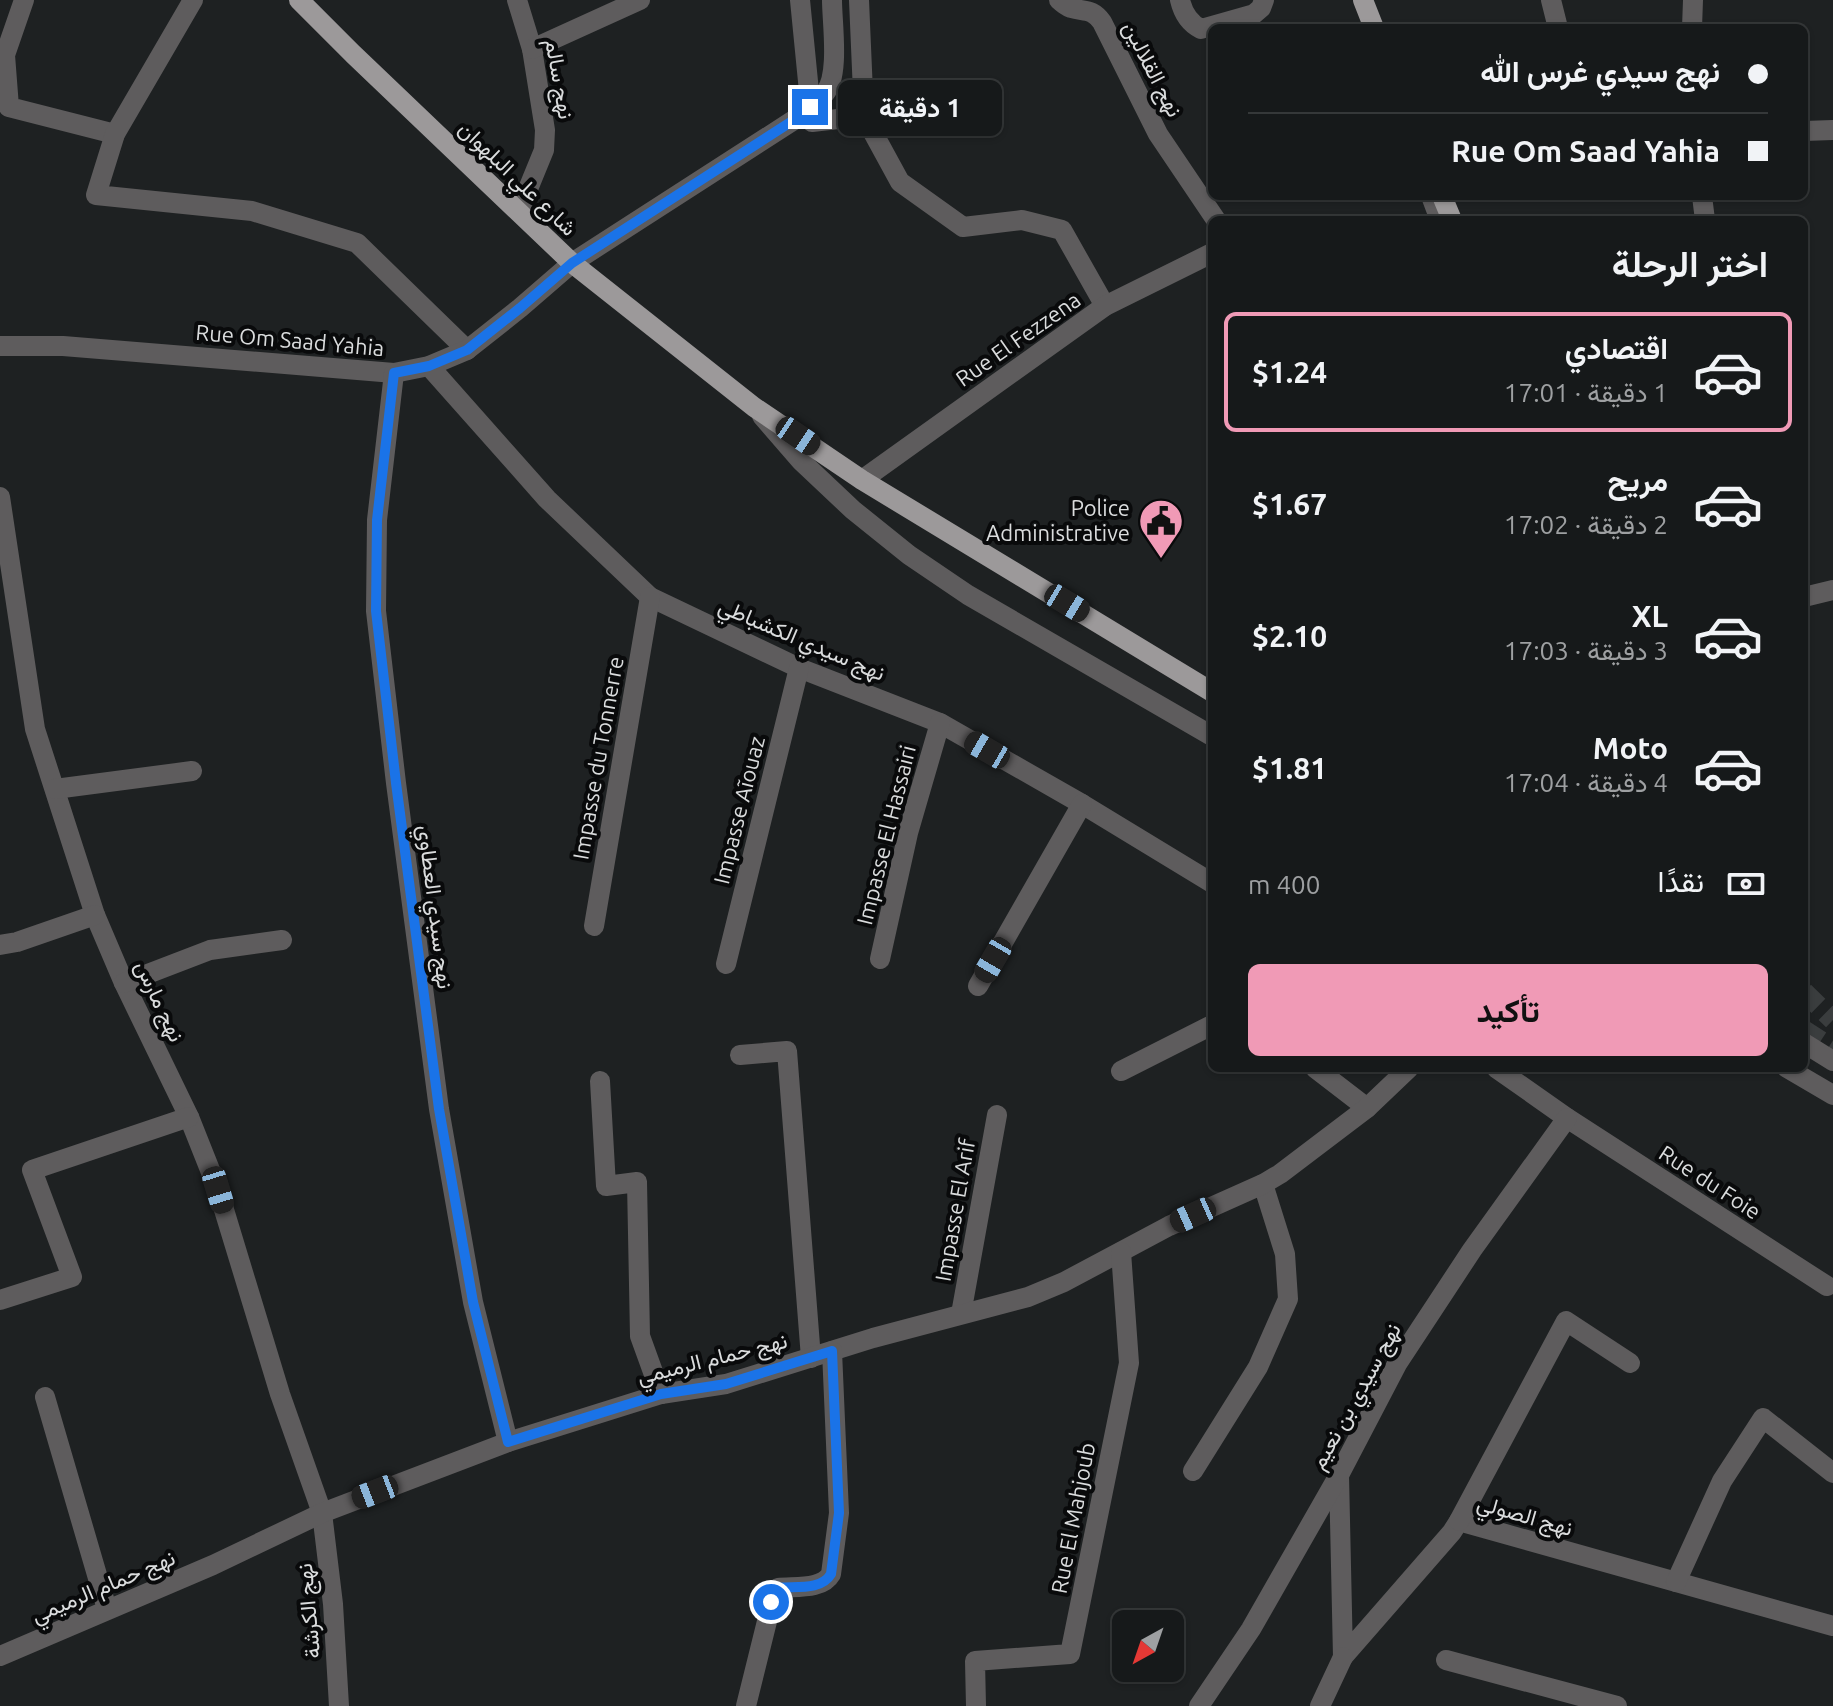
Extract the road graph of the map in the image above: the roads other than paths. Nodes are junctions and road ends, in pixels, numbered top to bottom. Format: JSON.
{"nodes":[{"id":1,"x":24,"y":0,"type":"edge"},
{"id":2,"x":193,"y":0,"type":"edge"},
{"id":3,"x":299,"y":0,"type":"edge"},
{"id":4,"x":517,"y":0,"type":"edge"},
{"id":5,"x":640,"y":0,"type":"edge"},
{"id":6,"x":800,"y":0,"type":"edge"},
{"id":7,"x":832,"y":0,"type":"edge"},
{"id":8,"x":859,"y":0,"type":"edge"},
{"id":9,"x":1059,"y":0,"type":"edge"},
{"id":10,"x":1180,"y":0,"type":"edge"},
{"id":11,"x":1264,"y":0,"type":"edge"},
{"id":12,"x":1361,"y":0,"type":"edge"},
{"id":13,"x":1551,"y":0,"type":"edge"},
{"id":14,"x":1693,"y":0,"type":"edge"},
{"id":15,"x":1219,"y":24,"type":"edge"},
{"id":16,"x":1370,"y":24,"type":"edge"},
{"id":17,"x":1557,"y":24,"type":"edge"},
{"id":18,"x":1692,"y":24,"type":"edge"},
{"id":19,"x":1208,"y":27,"type":"edge"},
{"id":20,"x":532,"y":49,"type":"junction"},
{"id":21,"x":810,"y":107,"type":"junction"},
{"id":22,"x":864,"y":116,"type":"junction"},
{"id":23,"x":1833,"y":130,"type":"edge"},
{"id":24,"x":1808,"y":131,"type":"edge"},
{"id":25,"x":115,"y":134,"type":"junction"},
{"id":26,"x":519,"y":211,"type":"junction"},
{"id":27,"x":1213,"y":216,"type":"edge"},
{"id":28,"x":1208,"y":255,"type":"edge"},
{"id":29,"x":572,"y":263,"type":"junction"},
{"id":30,"x":1105,"y":306,"type":"junction"},
{"id":31,"x":0,"y":346,"type":"edge"},
{"id":32,"x":467,"y":350,"type":"junction"},
{"id":33,"x":429,"y":366,"type":"junction"},
{"id":34,"x":394,"y":373,"type":"junction"},
{"id":35,"x":754,"y":407,"type":"junction"},
{"id":36,"x":862,"y":480,"type":"junction"},
{"id":37,"x":0,"y":497,"type":"edge"},
{"id":38,"x":1833,"y":590,"type":"edge"},
{"id":39,"x":1808,"y":596,"type":"edge"},
{"id":40,"x":650,"y":597,"type":"junction"},
{"id":41,"x":799,"y":668,"type":"junction"},
{"id":42,"x":1208,"y":690,"type":"edge"},
{"id":43,"x":940,"y":723,"type":"junction"},
{"id":44,"x":1208,"y":734,"type":"edge"},
{"id":45,"x":192,"y":771,"type":"dead end"},
{"id":46,"x":55,"y":789,"type":"junction"},
{"id":47,"x":1082,"y":804,"type":"junction"},
{"id":48,"x":1208,"y":881,"type":"edge"},
{"id":49,"x":95,"y":915,"type":"junction"},
{"id":50,"x":594,"y":926,"type":"dead end"},
{"id":51,"x":282,"y":940,"type":"dead end"},
{"id":52,"x":0,"y":945,"type":"edge"},
{"id":53,"x":880,"y":959,"type":"dead end"},
{"id":54,"x":726,"y":964,"type":"dead end"},
{"id":55,"x":124,"y":983,"type":"junction"},
{"id":56,"x":978,"y":986,"type":"dead end"},
{"id":57,"x":1208,"y":1027,"type":"edge"},
{"id":58,"x":1808,"y":1045,"type":"edge"},
{"id":59,"x":740,"y":1055,"type":"dead end"},
{"id":60,"x":1833,"y":1061,"type":"edge"},
{"id":61,"x":1121,"y":1071,"type":"dead end"},
{"id":62,"x":1320,"y":1072,"type":"edge"},
{"id":63,"x":1405,"y":1072,"type":"edge"},
{"id":64,"x":1502,"y":1072,"type":"edge"},
{"id":65,"x":1794,"y":1072,"type":"edge"},
{"id":66,"x":600,"y":1081,"type":"dead end"},
{"id":67,"x":1833,"y":1095,"type":"edge"},
{"id":68,"x":1367,"y":1108,"type":"junction"},
{"id":69,"x":997,"y":1115,"type":"dead end"},
{"id":70,"x":189,"y":1117,"type":"junction"},
{"id":71,"x":1567,"y":1118,"type":"junction"},
{"id":72,"x":1263,"y":1184,"type":"junction"},
{"id":73,"x":1121,"y":1252,"type":"junction"},
{"id":74,"x":1827,"y":1286,"type":"dead end"},
{"id":75,"x":0,"y":1300,"type":"edge"},
{"id":76,"x":961,"y":1314,"type":"junction"},
{"id":77,"x":832,"y":1351,"type":"junction"},
{"id":78,"x":811,"y":1358,"type":"junction"},
{"id":79,"x":1630,"y":1363,"type":"dead end"},
{"id":80,"x":661,"y":1394,"type":"junction"},
{"id":81,"x":45,"y":1397,"type":"dead end"},
{"id":82,"x":508,"y":1442,"type":"junction"},
{"id":83,"x":1193,"y":1471,"type":"dead end"},
{"id":84,"x":1833,"y":1473,"type":"edge"},
{"id":85,"x":1339,"y":1475,"type":"junction"},
{"id":86,"x":322,"y":1513,"type":"junction"},
{"id":87,"x":1459,"y":1521,"type":"junction"},
{"id":88,"x":1676,"y":1582,"type":"junction"},
{"id":89,"x":107,"y":1609,"type":"junction"},
{"id":90,"x":1833,"y":1626,"type":"edge"},
{"id":91,"x":0,"y":1656,"type":"edge"},
{"id":92,"x":1343,"y":1657,"type":"junction"},
{"id":93,"x":1446,"y":1660,"type":"dead end"},
{"id":94,"x":339,"y":1706,"type":"edge"},
{"id":95,"x":746,"y":1706,"type":"edge"},
{"id":96,"x":976,"y":1706,"type":"edge"},
{"id":97,"x":1199,"y":1706,"type":"edge"},
{"id":98,"x":1320,"y":1706,"type":"edge"},
{"id":99,"x":1617,"y":1706,"type":"edge"}],
"edges":[{"from":1,"to":25,"type":"street"},
{"from":2,"to":25,"type":"street"},
{"from":3,"to":26,"type":"main road","name":"شارع علي البلهوان"},
{"from":4,"to":20,"type":"street","name":"نهج سالم"},
{"from":5,"to":20,"type":"street"},
{"from":6,"to":21,"type":"street"},
{"from":7,"to":21,"type":"street","name":"Rue Om Saad Yahia"},
{"from":8,"to":22,"type":"street"},
{"from":9,"to":27,"type":"street","name":"نهج القلالين"},
{"from":10,"to":19,"type":"street"},
{"from":11,"to":15,"type":"street"},
{"from":12,"to":16,"type":"main road"},
{"from":13,"to":17,"type":"street"},
{"from":14,"to":18,"type":"street"},
{"from":20,"to":26,"type":"street","name":"نهج سالم"},
{"from":21,"to":22,"type":"street"},
{"from":21,"to":29,"type":"street","name":"Rue Om Saad Yahia"},
{"from":22,"to":30,"type":"street"},
{"from":23,"to":24,"type":"street"},
{"from":25,"to":32,"type":"street"},
{"from":26,"to":29,"type":"main road","name":"شارع علي البلهوان"},
{"from":28,"to":30,"type":"street","name":"Rue El Fezzena"},
{"from":29,"to":32,"type":"street","name":"Rue Om Saad Yahia"},
{"from":29,"to":35,"type":"main road","name":"شارع علي البلهوان"},
{"from":30,"to":36,"type":"street","name":"Rue El Fezzena"},
{"from":31,"to":34,"type":"street","name":"Rue Om Saad Yahia"},
{"from":32,"to":33,"type":"street","name":"Rue Om Saad Yahia"},
{"from":33,"to":34,"type":"street","name":"Rue Om Saad Yahia"},
{"from":33,"to":40,"type":"street","name":"نهج سيدي الكشباطي"},
{"from":34,"to":82,"type":"street","name":"نهج سيدي العطاوي"},
{"from":35,"to":36,"type":"main road","name":"شارع علي البلهوان"},
{"from":35,"to":44,"type":"street","name":"شارع علي البلهوان"},
{"from":36,"to":42,"type":"main road","name":"شارع علي البلهوان"},
{"from":37,"to":46,"type":"street","name":"نهج مارس"},
{"from":38,"to":39,"type":"street"},
{"from":40,"to":41,"type":"street","name":"نهج سيدي الكشباطي"},
{"from":40,"to":50,"type":"street","name":"Impasse du Tonnerre"},
{"from":41,"to":43,"type":"street","name":"نهج سيدي الكشباطي"},
{"from":41,"to":54,"type":"street","name":"Impasse Aĩouaz"},
{"from":43,"to":47,"type":"street","name":"نهج سيدي الكشباطي"},
{"from":43,"to":53,"type":"street","name":"Impasse El Hassairi"},
{"from":45,"to":46,"type":"street"},
{"from":46,"to":49,"type":"street","name":"نهج مارس"},
{"from":47,"to":48,"type":"street","name":"نهج سيدي الكشباطي"},
{"from":47,"to":56,"type":"street"},
{"from":49,"to":52,"type":"street"},
{"from":49,"to":55,"type":"street","name":"نهج مارس"},
{"from":51,"to":55,"type":"street"},
{"from":55,"to":70,"type":"street","name":"نهج مارس"},
{"from":57,"to":61,"type":"street"},
{"from":58,"to":60,"type":"street"},
{"from":59,"to":78,"type":"street"},
{"from":62,"to":68,"type":"street"},
{"from":63,"to":68,"type":"street","name":"نهج حمام الرميمي"},
{"from":64,"to":71,"type":"street"},
{"from":65,"to":67,"type":"street"},
{"from":66,"to":80,"type":"street"},
{"from":68,"to":72,"type":"street","name":"نهج حمام الرميمي"},
{"from":69,"to":76,"type":"street","name":"Impasse El Arif"},
{"from":70,"to":75,"type":"street"},
{"from":70,"to":86,"type":"street","name":"نهج مارس"},
{"from":71,"to":74,"type":"street","name":"Rue du Foie"},
{"from":71,"to":85,"type":"street","name":"نهج سيدي بن نعيم"},
{"from":72,"to":73,"type":"street","name":"نهج حمام الرميمي"},
{"from":72,"to":83,"type":"street"},
{"from":73,"to":76,"type":"street","name":"نهج حمام الرميمي"},
{"from":73,"to":96,"type":"street","name":"Rue El Mahjoub"},
{"from":76,"to":77,"type":"street","name":"نهج حمام الرميمي"},
{"from":77,"to":78,"type":"street","name":"نهج حمام الرميمي"},
{"from":77,"to":95,"type":"street"},
{"from":78,"to":80,"type":"street","name":"نهج حمام الرميمي"},
{"from":79,"to":87,"type":"street"},
{"from":80,"to":82,"type":"street","name":"نهج حمام الرميمي"},
{"from":81,"to":89,"type":"street"},
{"from":82,"to":86,"type":"street","name":"نهج حمام الرميمي"},
{"from":84,"to":88,"type":"street"},
{"from":85,"to":92,"type":"street"},
{"from":85,"to":97,"type":"street","name":"نهج سيدي بن نعيم"},
{"from":86,"to":89,"type":"street","name":"نهج حمام الرميمي"},
{"from":86,"to":94,"type":"street","name":"نهج الكرشة"},
{"from":87,"to":88,"type":"street","name":"نهج الصولي"},
{"from":87,"to":92,"type":"street","name":"نهج الصولي"},
{"from":88,"to":90,"type":"street","name":"نهج الصولي"},
{"from":89,"to":91,"type":"street","name":"نهج حمام الرميمي"},
{"from":92,"to":98,"type":"street"},
{"from":93,"to":99,"type":"street"}]}
